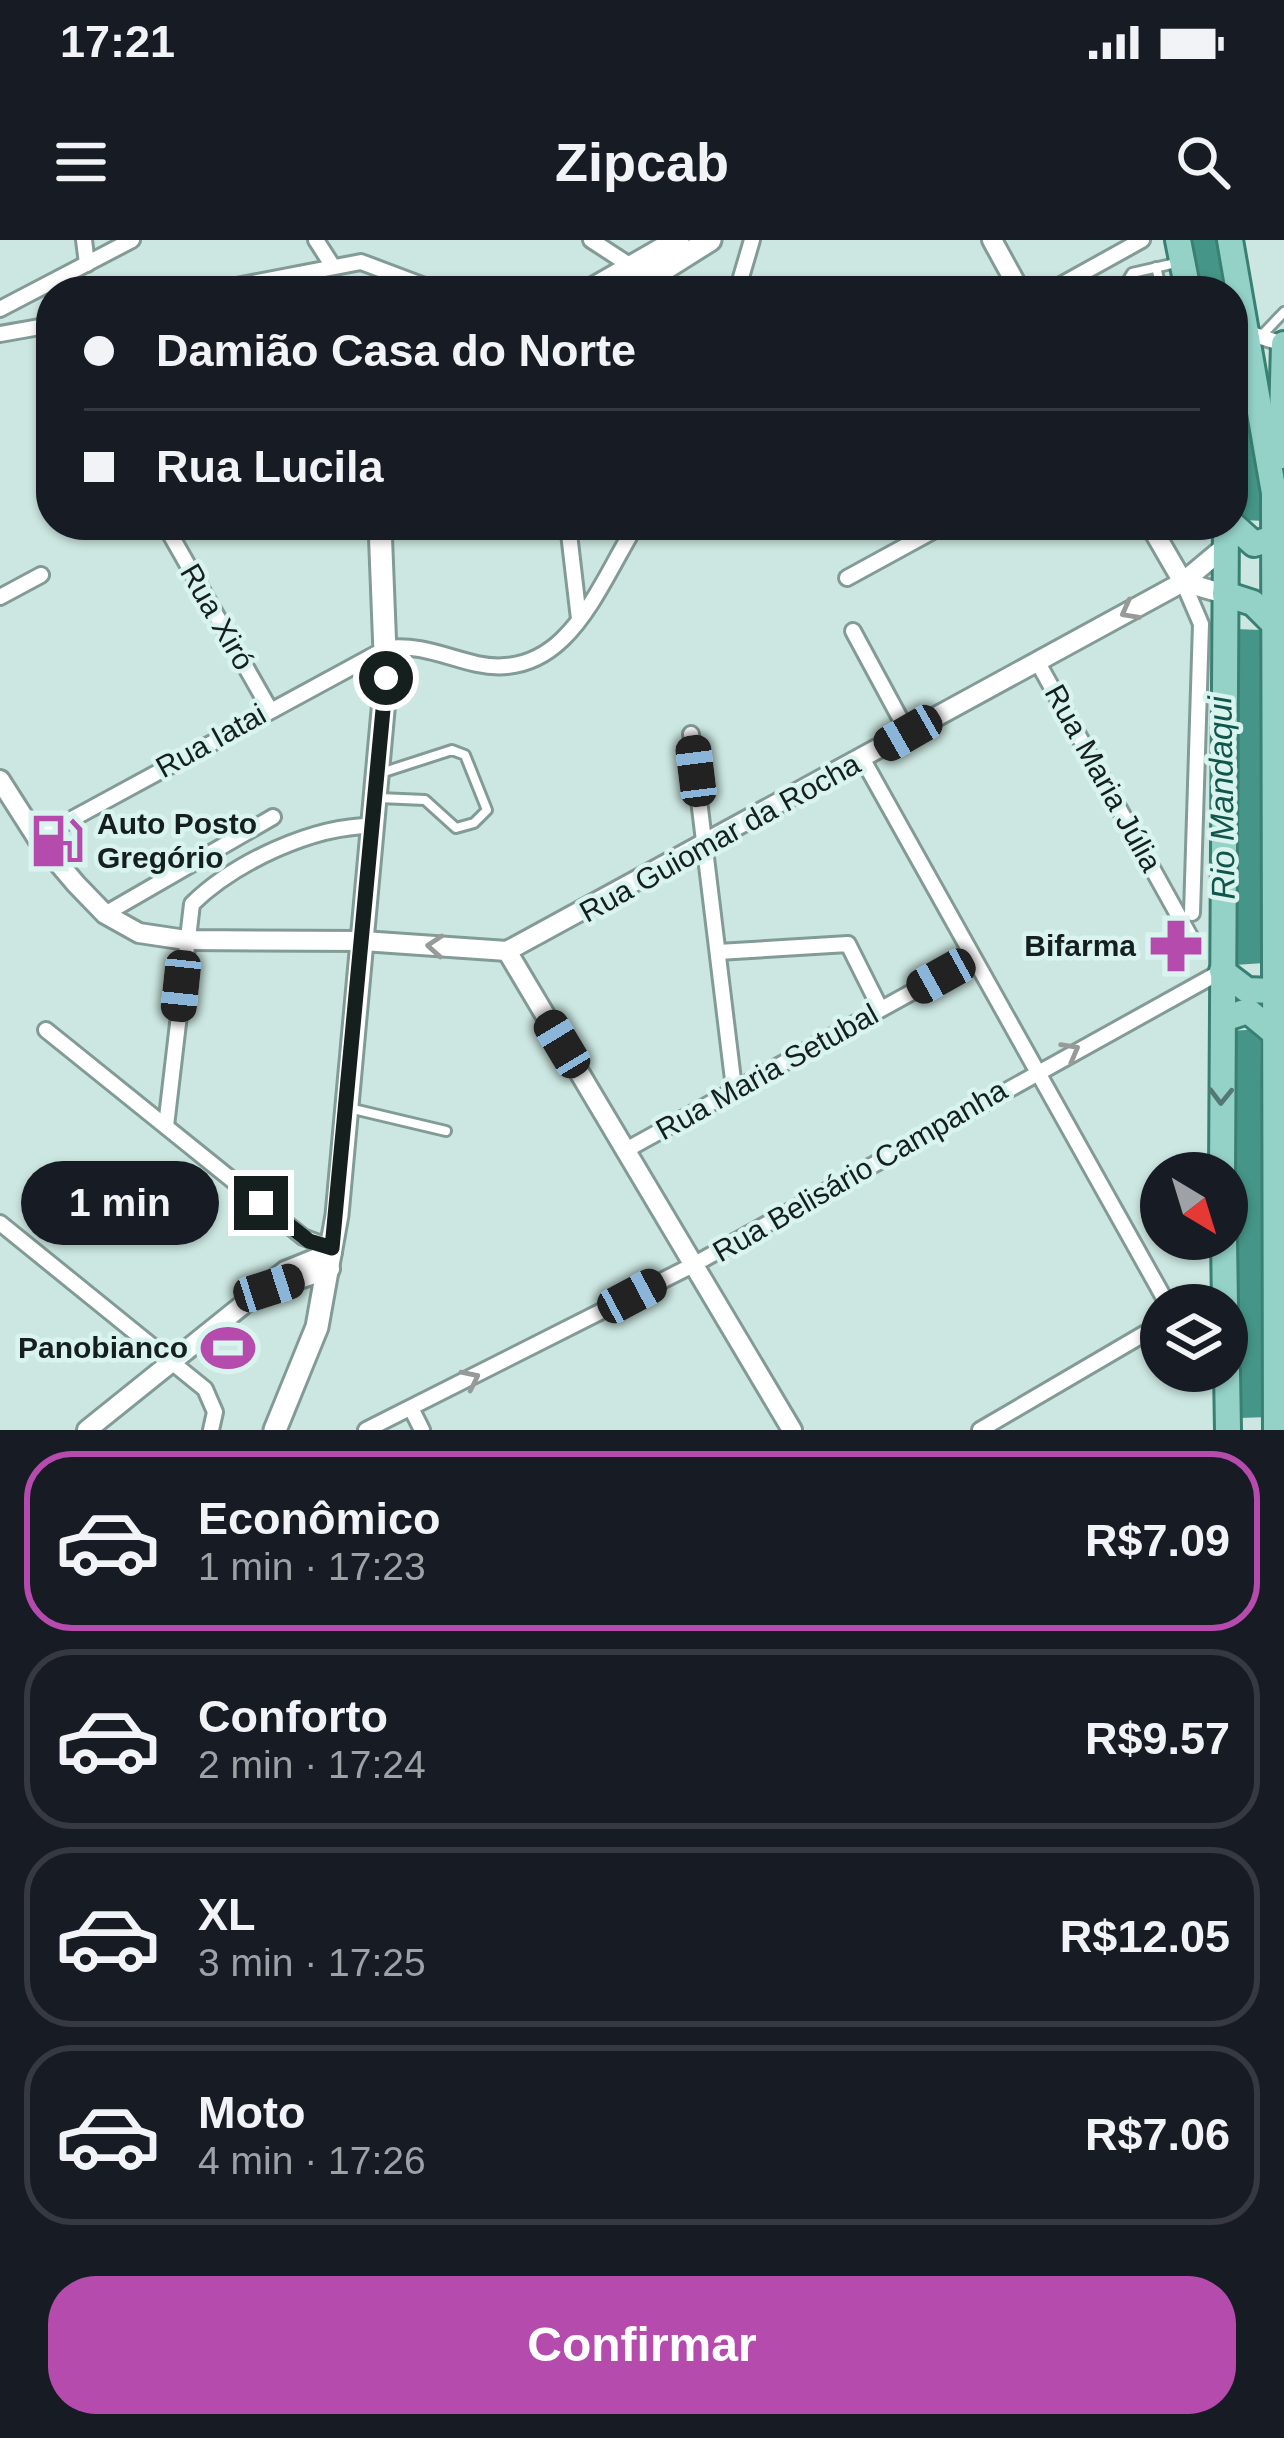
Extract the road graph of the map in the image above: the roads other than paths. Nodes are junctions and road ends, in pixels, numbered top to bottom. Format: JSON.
{"nodes":[{"id":1,"x":84,"y":240,"type":"edge"},
{"id":2,"x":132,"y":240,"type":"edge"},
{"id":3,"x":316,"y":240,"type":"edge"},
{"id":4,"x":591,"y":240,"type":"edge"},
{"id":5,"x":678,"y":240,"type":"edge"},
{"id":6,"x":710,"y":240,"type":"edge"},
{"id":7,"x":752,"y":240,"type":"edge"},
{"id":8,"x":992,"y":240,"type":"edge"},
{"id":9,"x":1142,"y":240,"type":"edge"},
{"id":10,"x":1230,"y":240,"type":"edge"},
{"id":11,"x":1180,"y":251,"type":"edge"},
{"id":12,"x":87,"y":264,"type":"junction"},
{"id":13,"x":326,"y":266,"type":"junction"},
{"id":14,"x":1156,"y":267,"type":"junction"},
{"id":15,"x":64,"y":276,"type":"edge"},
{"id":16,"x":280,"y":276,"type":"edge"},
{"id":17,"x":313,"y":276,"type":"edge"},
{"id":18,"x":403,"y":276,"type":"edge"},
{"id":19,"x":632,"y":276,"type":"edge"},
{"id":20,"x":641,"y":276,"type":"edge"},
{"id":21,"x":644,"y":276,"type":"edge"},
{"id":22,"x":741,"y":276,"type":"edge"},
{"id":23,"x":1012,"y":276,"type":"edge"},
{"id":24,"x":1076,"y":276,"type":"edge"},
{"id":25,"x":1130,"y":276,"type":"edge"},
{"id":26,"x":1158,"y":276,"type":"edge"},
{"id":27,"x":1242,"y":276,"type":"edge"},
{"id":28,"x":36,"y":290,"type":"edge"},
{"id":29,"x":1248,"y":292,"type":"edge"},
{"id":30,"x":0,"y":309,"type":"edge"},
{"id":31,"x":1284,"y":312,"type":"edge"},
{"id":32,"x":36,"y":328,"type":"edge"},
{"id":33,"x":0,"y":334,"type":"edge"},
{"id":34,"x":1264,"y":338,"type":"edge"},
{"id":35,"x":1274,"y":493,"type":"junction"},
{"id":36,"x":1274,"y":538,"type":"junction"},
{"id":37,"x":174,"y":540,"type":"edge"},
{"id":38,"x":381,"y":540,"type":"edge"},
{"id":39,"x":570,"y":540,"type":"edge"},
{"id":40,"x":627,"y":540,"type":"edge"},
{"id":41,"x":917,"y":540,"type":"edge"},
{"id":42,"x":1159,"y":540,"type":"edge"},
{"id":43,"x":1221,"y":540,"type":"edge"},
{"id":44,"x":1228,"y":540,"type":"edge"},
{"id":45,"x":1245,"y":540,"type":"edge"},
{"id":46,"x":41,"y":575,"type":"dead end"},
{"id":47,"x":848,"y":578,"type":"dead end"},
{"id":48,"x":1183,"y":582,"type":"junction"},
{"id":49,"x":0,"y":597,"type":"edge"},
{"id":50,"x":1225,"y":598,"type":"junction"},
{"id":51,"x":579,"y":619,"type":"junction"},
{"id":52,"x":1274,"y":622,"type":"junction"},
{"id":53,"x":1202,"y":624,"type":"junction"},
{"id":54,"x":853,"y":632,"type":"dead end"},
{"id":55,"x":387,"y":648,"type":"junction"},
{"id":56,"x":1036,"y":661,"type":"junction"},
{"id":57,"x":1279,"y":664,"type":"edge"},
{"id":58,"x":269,"y":708,"type":"junction"},
{"id":59,"x":908,"y":733,"type":"junction"},
{"id":60,"x":692,"y":734,"type":"dead end"},
{"id":61,"x":862,"y":758,"type":"junction"},
{"id":62,"x":379,"y":773,"type":"junction"},
{"id":63,"x":0,"y":780,"type":"edge"},
{"id":64,"x":377,"y":798,"type":"junction"},
{"id":65,"x":273,"y":817,"type":"dead end"},
{"id":66,"x":374,"y":826,"type":"junction"},
{"id":67,"x":37,"y":838,"type":"junction"},
{"id":68,"x":706,"y":845,"type":"junction"},
{"id":69,"x":1168,"y":896,"type":"junction"},
{"id":70,"x":1192,"y":913,"type":"junction"},
{"id":71,"x":105,"y":914,"type":"junction"},
{"id":72,"x":1222,"y":920,"type":"junction"},
{"id":73,"x":186,"y":940,"type":"junction"},
{"id":74,"x":1192,"y":940,"type":"dead end"},
{"id":75,"x":363,"y":941,"type":"junction"},
{"id":76,"x":507,"y":951,"type":"junction"},
{"id":77,"x":718,"y":952,"type":"junction"},
{"id":78,"x":972,"y":959,"type":"junction"},
{"id":79,"x":1222,"y":971,"type":"junction"},
{"id":80,"x":1278,"y":989,"type":"edge"},
{"id":81,"x":880,"y":1008,"type":"junction"},
{"id":82,"x":1223,"y":1019,"type":"junction"},
{"id":83,"x":46,"y":1030,"type":"dead end"},
{"id":84,"x":1271,"y":1030,"type":"junction"},
{"id":85,"x":1035,"y":1071,"type":"junction"},
{"id":86,"x":734,"y":1088,"type":"junction"},
{"id":87,"x":348,"y":1108,"type":"junction"},
{"id":88,"x":166,"y":1126,"type":"junction"},
{"id":89,"x":446,"y":1131,"type":"dead end"},
{"id":90,"x":626,"y":1150,"type":"junction"},
{"id":91,"x":1222,"y":1152,"type":"edge"},
{"id":92,"x":0,"y":1223,"type":"edge"},
{"id":93,"x":331,"y":1256,"type":"junction"},
{"id":94,"x":693,"y":1264,"type":"junction"},
{"id":95,"x":1156,"y":1284,"type":"edge"},
{"id":96,"x":1280,"y":1329,"type":"edge"},
{"id":97,"x":1140,"y":1336,"type":"edge"},
{"id":98,"x":175,"y":1361,"type":"junction"},
{"id":99,"x":1227,"y":1392,"type":"edge"},
{"id":100,"x":411,"y":1408,"type":"junction"},
{"id":101,"x":87,"y":1430,"type":"edge"},
{"id":102,"x":212,"y":1430,"type":"edge"},
{"id":103,"x":275,"y":1430,"type":"edge"},
{"id":104,"x":366,"y":1430,"type":"edge"},
{"id":105,"x":422,"y":1430,"type":"edge"},
{"id":106,"x":792,"y":1430,"type":"edge"},
{"id":107,"x":980,"y":1430,"type":"edge"},
{"id":108,"x":1228,"y":1430,"type":"edge"},
{"id":109,"x":1276,"y":1430,"type":"edge"}],
"edges":[{"from":1,"to":12,"type":"street"},
{"from":2,"to":12,"type":"street"},
{"from":3,"to":13,"type":"street"},
{"from":4,"to":19,"type":"street"},
{"from":5,"to":20,"type":"main road"},
{"from":6,"to":21,"type":"main road"},
{"from":7,"to":22,"type":"street"},
{"from":8,"to":23,"type":"street"},
{"from":9,"to":24,"type":"street"},
{"from":10,"to":27,"type":"main road"},
{"from":11,"to":14,"type":"lane"},
{"from":12,"to":15,"type":"street"},
{"from":13,"to":16,"type":"street"},
{"from":13,"to":17,"type":"street"},
{"from":13,"to":18,"type":"street"},
{"from":14,"to":25,"type":"lane"},
{"from":14,"to":26,"type":"lane"},
{"from":28,"to":30,"type":"street"},
{"from":29,"to":34,"type":"main road"},
{"from":31,"to":34,"type":"lane"},
{"from":32,"to":33,"type":"street"},
{"from":34,"to":35,"type":"main road"},
{"from":34,"to":35,"type":"main road"},
{"from":35,"to":36,"type":"main road"},
{"from":36,"to":45,"type":"main road"},
{"from":36,"to":52,"type":"main road"},
{"from":37,"to":58,"type":"street","name":"Rua Xiró"},
{"from":38,"to":55,"type":"main road"},
{"from":39,"to":51,"type":"street"},
{"from":40,"to":51,"type":"street"},
{"from":41,"to":47,"type":"street"},
{"from":42,"to":48,"type":"street"},
{"from":43,"to":48,"type":"street","name":"Rua Guiomar da Rocha"},
{"from":44,"to":50,"type":"main road"},
{"from":46,"to":49,"type":"street"},
{"from":48,"to":50,"type":"street"},
{"from":48,"to":53,"type":"street"},
{"from":48,"to":56,"type":"street","name":"Rua Guiomar da Rocha","one_way":true},
{"from":50,"to":52,"type":"main road"},
{"from":50,"to":53,"type":"street"},
{"from":50,"to":72,"type":"main road"},
{"from":51,"to":55,"type":"street"},
{"from":52,"to":57,"type":"main road"},
{"from":53,"to":70,"type":"street"},
{"from":54,"to":59,"type":"street"},
{"from":55,"to":58,"type":"street","name":"Rua Iatai"},
{"from":55,"to":62,"type":"main road"},
{"from":56,"to":59,"type":"street","name":"Rua Guiomar da Rocha"},
{"from":56,"to":69,"type":"street","name":"Rua Maria Júlia"},
{"from":57,"to":80,"type":"main road"},
{"from":58,"to":67,"type":"street","name":"Rua Iatai"},
{"from":59,"to":61,"type":"street","name":"Rua Guiomar da Rocha"},
{"from":60,"to":68,"type":"street"},
{"from":61,"to":68,"type":"street","name":"Rua Guiomar da Rocha"},
{"from":61,"to":78,"type":"street"},
{"from":62,"to":64,"type":"main road"},
{"from":62,"to":64,"type":"lane"},
{"from":63,"to":67,"type":"street"},
{"from":64,"to":66,"type":"main road"},
{"from":65,"to":71,"type":"street"},
{"from":66,"to":73,"type":"street"},
{"from":66,"to":75,"type":"main road"},
{"from":67,"to":71,"type":"street"},
{"from":68,"to":76,"type":"street","name":"Rua Guiomar da Rocha"},
{"from":68,"to":77,"type":"street"},
{"from":69,"to":70,"type":"street","name":"Rua Maria Júlia"},
{"from":69,"to":74,"type":"street","name":"Rua Maria Júlia"},
{"from":70,"to":72,"type":"street","name":"Rua Maria Júlia"},
{"from":71,"to":73,"type":"street"},
{"from":72,"to":79,"type":"main road"},
{"from":73,"to":75,"type":"street"},
{"from":73,"to":88,"type":"street"},
{"from":76,"to":75,"type":"street","one_way":true},
{"from":75,"to":87,"type":"main road"},
{"from":76,"to":90,"type":"street"},
{"from":77,"to":81,"type":"street"},
{"from":77,"to":86,"type":"street"},
{"from":78,"to":81,"type":"street","name":"Rua Maria Setubal"},
{"from":78,"to":85,"type":"street"},
{"from":79,"to":80,"type":"main road"},
{"from":79,"to":82,"type":"main road"},
{"from":85,"to":79,"type":"street","name":"Rua Belisário Campanha","one_way":true},
{"from":80,"to":84,"type":"main road"},
{"from":81,"to":86,"type":"street","name":"Rua Maria Setubal"},
{"from":82,"to":84,"type":"main road"},
{"from":82,"to":91,"type":"main road","one_way":true},
{"from":83,"to":88,"type":"street"},
{"from":84,"to":96,"type":"main road"},
{"from":85,"to":94,"type":"street","name":"Rua Belisário Campanha"},
{"from":85,"to":95,"type":"street"},
{"from":86,"to":90,"type":"street","name":"Rua Maria Setubal"},
{"from":87,"to":89,"type":"lane"},
{"from":87,"to":93,"type":"main road"},
{"from":88,"to":93,"type":"street"},
{"from":90,"to":94,"type":"street"},
{"from":92,"to":98,"type":"street"},
{"from":93,"to":98,"type":"street"},
{"from":93,"to":103,"type":"main road"},
{"from":100,"to":94,"type":"street","name":"Rua Belisário Campanha","one_way":true},
{"from":94,"to":106,"type":"street"},
{"from":96,"to":109,"type":"main road"},
{"from":97,"to":107,"type":"street"},
{"from":98,"to":101,"type":"street"},
{"from":98,"to":102,"type":"street"},
{"from":99,"to":108,"type":"main road"},
{"from":100,"to":104,"type":"street","name":"Rua Belisário Campanha"},
{"from":100,"to":105,"type":"street"}]}
